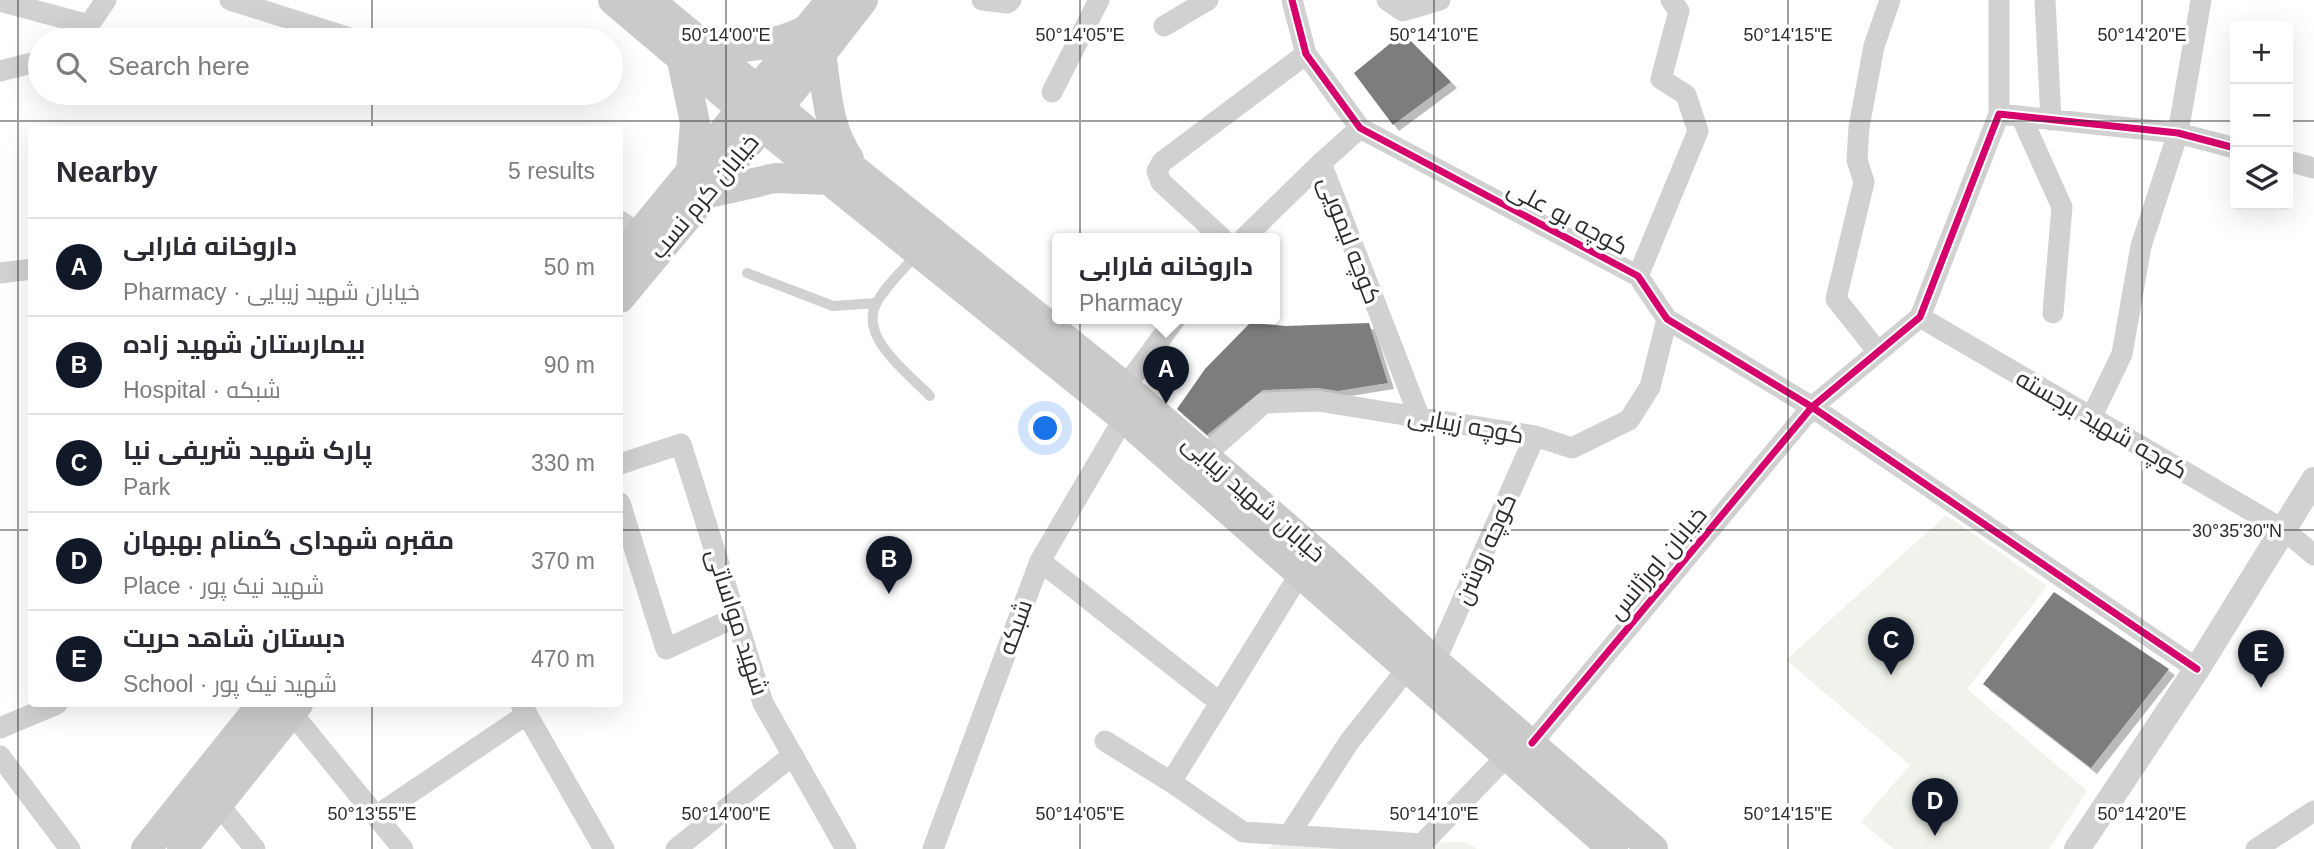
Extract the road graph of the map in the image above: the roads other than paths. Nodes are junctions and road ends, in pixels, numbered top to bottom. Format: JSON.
{"nodes":[{"id":1,"x":106,"y":0,"type":"edge"},
{"id":2,"x":230,"y":0,"type":"edge"},
{"id":3,"x":613,"y":0,"type":"edge"},
{"id":4,"x":649,"y":0,"type":"edge"},
{"id":5,"x":831,"y":0,"type":"edge"},
{"id":6,"x":863,"y":0,"type":"edge"},
{"id":7,"x":982,"y":0,"type":"edge"},
{"id":8,"x":1011,"y":0,"type":"edge"},
{"id":9,"x":1099,"y":0,"type":"edge"},
{"id":10,"x":1208,"y":0,"type":"edge"},
{"id":11,"x":1292,"y":0,"type":"edge"},
{"id":12,"x":1387,"y":0,"type":"edge"},
{"id":13,"x":1440,"y":0,"type":"edge"},
{"id":14,"x":1671,"y":0,"type":"edge"},
{"id":15,"x":1890,"y":0,"type":"edge"},
{"id":16,"x":1999,"y":0,"type":"edge"},
{"id":17,"x":2045,"y":0,"type":"edge"},
{"id":18,"x":2201,"y":0,"type":"edge"},
{"id":19,"x":0,"y":1,"type":"edge"},
{"id":20,"x":295,"y":10,"type":"edge"},
{"id":21,"x":89,"y":25,"type":"junction"},
{"id":22,"x":1164,"y":26,"type":"dead end"},
{"id":23,"x":85,"y":28,"type":"edge"},
{"id":24,"x":331,"y":28,"type":"edge"},
{"id":25,"x":814,"y":42,"type":"junction"},
{"id":26,"x":1306,"y":54,"type":"junction"},
{"id":27,"x":701,"y":59,"type":"junction"},
{"id":28,"x":28,"y":64,"type":"edge"},
{"id":29,"x":0,"y":71,"type":"edge"},
{"id":30,"x":1052,"y":92,"type":"dead end"},
{"id":31,"x":760,"y":108,"type":"junction"},
{"id":32,"x":1999,"y":114,"type":"junction"},
{"id":33,"x":2021,"y":117,"type":"junction"},
{"id":34,"x":2051,"y":120,"type":"junction"},
{"id":35,"x":1360,"y":128,"type":"junction"},
{"id":36,"x":2178,"y":133,"type":"junction"},
{"id":37,"x":2231,"y":147,"type":"edge"},
{"id":38,"x":2293,"y":162,"type":"edge"},
{"id":39,"x":1321,"y":163,"type":"junction"},
{"id":40,"x":2314,"y":168,"type":"edge"},
{"id":41,"x":843,"y":176,"type":"junction"},
{"id":42,"x":698,"y":182,"type":"junction"},
{"id":43,"x":1217,"y":233,"type":"edge"},
{"id":44,"x":1249,"y":233,"type":"edge"},
{"id":45,"x":640,"y":234,"type":"edge"},
{"id":46,"x":920,"y":251,"type":"junction"},
{"id":47,"x":623,"y":254,"type":"edge"},
{"id":48,"x":28,"y":270,"type":"edge"},
{"id":49,"x":0,"y":273,"type":"edge"},
{"id":50,"x":747,"y":273,"type":"dead end"},
{"id":51,"x":1638,"y":276,"type":"junction"},
{"id":52,"x":623,"y":288,"type":"edge"},
{"id":53,"x":877,"y":303,"type":"junction"},
{"id":54,"x":2053,"y":313,"type":"dead end"},
{"id":55,"x":1920,"y":317,"type":"junction"},
{"id":56,"x":1667,"y":319,"type":"junction"},
{"id":57,"x":1172,"y":324,"type":"edge"},
{"id":58,"x":1878,"y":352,"type":"junction"},
{"id":59,"x":1125,"y":387,"type":"junction"},
{"id":60,"x":930,"y":396,"type":"dead end"},
{"id":61,"x":1812,"y":407,"type":"junction"},
{"id":62,"x":1419,"y":416,"type":"junction"},
{"id":63,"x":1124,"y":418,"type":"junction"},
{"id":64,"x":2091,"y":418,"type":"junction"},
{"id":65,"x":1535,"y":436,"type":"junction"},
{"id":66,"x":1205,"y":455,"type":"junction"},
{"id":67,"x":623,"y":463,"type":"edge"},
{"id":68,"x":2314,"y":481,"type":"edge"},
{"id":69,"x":623,"y":513,"type":"edge"},
{"id":70,"x":2284,"y":530,"type":"junction"},
{"id":71,"x":2314,"y":555,"type":"edge"},
{"id":72,"x":1040,"y":561,"type":"junction"},
{"id":73,"x":1301,"y":572,"type":"junction"},
{"id":74,"x":736,"y":617,"type":"junction"},
{"id":75,"x":1435,"y":662,"type":"junction"},
{"id":76,"x":2197,"y":669,"type":"junction"},
{"id":77,"x":1406,"y":670,"type":"junction"},
{"id":78,"x":1219,"y":702,"type":"junction"},
{"id":79,"x":50,"y":707,"type":"edge"},
{"id":80,"x":260,"y":707,"type":"edge"},
{"id":81,"x":295,"y":708,"type":"edge"},
{"id":82,"x":524,"y":709,"type":"edge"},
{"id":83,"x":0,"y":728,"type":"edge"},
{"id":84,"x":1105,"y":741,"type":"dead end"},
{"id":85,"x":1519,"y":750,"type":"junction"},
{"id":86,"x":793,"y":755,"type":"junction"},
{"id":87,"x":0,"y":757,"type":"edge"},
{"id":88,"x":1171,"y":782,"type":"junction"},
{"id":89,"x":218,"y":804,"type":"junction"},
{"id":90,"x":2314,"y":811,"type":"edge"},
{"id":91,"x":376,"y":816,"type":"junction"},
{"id":92,"x":1266,"y":835,"type":"junction"},
{"id":93,"x":1289,"y":835,"type":"junction"},
{"id":94,"x":1617,"y":841,"type":"edge"},
{"id":95,"x":70,"y":849,"type":"edge"},
{"id":96,"x":146,"y":849,"type":"edge"},
{"id":97,"x":182,"y":849,"type":"edge"},
{"id":98,"x":255,"y":849,"type":"edge"},
{"id":99,"x":403,"y":849,"type":"edge"},
{"id":100,"x":604,"y":849,"type":"edge"},
{"id":101,"x":676,"y":849,"type":"edge"},
{"id":102,"x":846,"y":849,"type":"edge"},
{"id":103,"x":933,"y":849,"type":"edge"},
{"id":104,"x":1235,"y":849,"type":"edge"},
{"id":105,"x":1653,"y":849,"type":"edge"},
{"id":106,"x":2077,"y":849,"type":"edge"},
{"id":107,"x":2256,"y":849,"type":"edge"}],
"edges":[{"from":1,"to":21,"type":"street"},
{"from":2,"to":20,"type":"street"},
{"from":3,"to":27,"type":"main road"},
{"from":4,"to":27,"type":"main road"},
{"from":5,"to":25,"type":"main road"},
{"from":6,"to":25,"type":"main road"},
{"from":7,"to":8,"type":"street"},
{"from":9,"to":30,"type":"street"},
{"from":10,"to":22,"type":"street"},
{"from":11,"to":26,"type":"street"},
{"from":12,"to":13,"type":"street"},
{"from":14,"to":51,"type":"street"},
{"from":15,"to":58,"type":"street"},
{"from":16,"to":32,"type":"street"},
{"from":17,"to":34,"type":"street"},
{"from":18,"to":36,"type":"street"},
{"from":19,"to":21,"type":"street"},
{"from":20,"to":24,"type":"street"},
{"from":21,"to":23,"type":"street"},
{"from":25,"to":27,"type":"main road"},
{"from":25,"to":31,"type":"main road","name":"خیابان کرم نسب"},
{"from":25,"to":41,"type":"main road"},
{"from":26,"to":35,"type":"street"},
{"from":26,"to":43,"type":"street"},
{"from":27,"to":31,"type":"main road","name":"خیابان شهید زیبایی"},
{"from":27,"to":42,"type":"main road"},
{"from":28,"to":29,"type":"street"},
{"from":31,"to":41,"type":"main road","name":"خیابان شهید زیبایی"},
{"from":31,"to":42,"type":"main road","name":"خیابان کرم نسب"},
{"from":32,"to":33,"type":"street"},
{"from":32,"to":55,"type":"street"},
{"from":33,"to":34,"type":"street"},
{"from":33,"to":54,"type":"street"},
{"from":34,"to":36,"type":"street"},
{"from":35,"to":39,"type":"street"},
{"from":35,"to":51,"type":"street","name":"کوچه بو علی"},
{"from":36,"to":37,"type":"street"},
{"from":36,"to":64,"type":"street"},
{"from":38,"to":40,"type":"street"},
{"from":39,"to":44,"type":"street","name":"کوچه لیمویی"},
{"from":39,"to":62,"type":"street","name":"کوچه لیمویی"},
{"from":41,"to":42,"type":"main road"},
{"from":41,"to":46,"type":"main road","name":"خیابان شهید زیبایی"},
{"from":41,"to":59,"type":"main road","name":"خیابان شهید زیبایی"},
{"from":42,"to":45,"type":"main road","name":"خیابان کرم نسب"},
{"from":45,"to":47,"type":"main road","name":"خیابان کرم نسب"},
{"from":45,"to":52,"type":"main road","name":"خیابان کرم نسب"},
{"from":46,"to":53,"type":"lane"},
{"from":46,"to":63,"type":"main road","name":"خیابان شهید زیبایی"},
{"from":48,"to":49,"type":"street"},
{"from":50,"to":53,"type":"lane"},
{"from":51,"to":56,"type":"street","name":"کوچه بو علی"},
{"from":53,"to":60,"type":"lane"},
{"from":55,"to":58,"type":"street","name":"خیابان اورژانس"},
{"from":55,"to":64,"type":"street","name":"کوچه شهید برجسته"},
{"from":56,"to":61,"type":"street","name":"کوچه بو علی"},
{"from":56,"to":65,"type":"street","name":"کوچه زیبایی"},
{"from":57,"to":59,"type":"street"},
{"from":58,"to":61,"type":"street","name":"خیابان اورژانس"},
{"from":59,"to":66,"type":"main road","name":"خیابان شهید زیبایی"},
{"from":61,"to":76,"type":"street","name":"کوچه بو علی"},
{"from":61,"to":85,"type":"street","name":"خیابان اورژانس"},
{"from":62,"to":65,"type":"street","name":"کوچه زیبایی"},
{"from":62,"to":66,"type":"street","name":"کوچه زیبایی"},
{"from":63,"to":72,"type":"street","name":"شبکه"},
{"from":63,"to":73,"type":"main road","name":"خیابان شهید زیبایی"},
{"from":64,"to":70,"type":"street","name":"کوچه شهید برجسته"},
{"from":65,"to":75,"type":"street","name":"کوچه روشن"},
{"from":66,"to":75,"type":"main road","name":"خیابان شهید زیبایی"},
{"from":67,"to":74,"type":"street","name":"شهید مواساتی"},
{"from":68,"to":70,"type":"street"},
{"from":69,"to":74,"type":"street"},
{"from":70,"to":71,"type":"street","name":"کوچه شهید برجسته"},
{"from":70,"to":76,"type":"street"},
{"from":72,"to":78,"type":"street"},
{"from":72,"to":103,"type":"street","name":"شبکه"},
{"from":73,"to":77,"type":"main road","name":"خیابان شهید زیبایی"},
{"from":73,"to":78,"type":"street"},
{"from":74,"to":86,"type":"street","name":"شهید مواساتی"},
{"from":75,"to":85,"type":"main road","name":"خیابان شهید زیبایی"},
{"from":76,"to":106,"type":"street"},
{"from":77,"to":85,"type":"main road","name":"خیابان شهید زیبایی"},
{"from":77,"to":93,"type":"street"},
{"from":78,"to":88,"type":"street"},
{"from":79,"to":83,"type":"street"},
{"from":80,"to":96,"type":"main road"},
{"from":81,"to":89,"type":"main road"},
{"from":81,"to":91,"type":"street"},
{"from":82,"to":91,"type":"street"},
{"from":82,"to":100,"type":"street"},
{"from":84,"to":88,"type":"street"},
{"from":85,"to":93,"type":"street","name":"خیابان اورژانس"},
{"from":85,"to":94,"type":"main road","name":"خیابان شهید زیبایی"},
{"from":86,"to":101,"type":"street"},
{"from":86,"to":102,"type":"street","name":"شهید مواساتی"},
{"from":87,"to":95,"type":"street"},
{"from":88,"to":92,"type":"street"},
{"from":89,"to":97,"type":"main road"},
{"from":89,"to":98,"type":"street"},
{"from":90,"to":107,"type":"street"},
{"from":91,"to":99,"type":"street"},
{"from":92,"to":93,"type":"street","name":"خیابان اورژانس"},
{"from":92,"to":104,"type":"street"},
{"from":94,"to":105,"type":"main road","name":"خیابان شهید زیبایی"}]}
